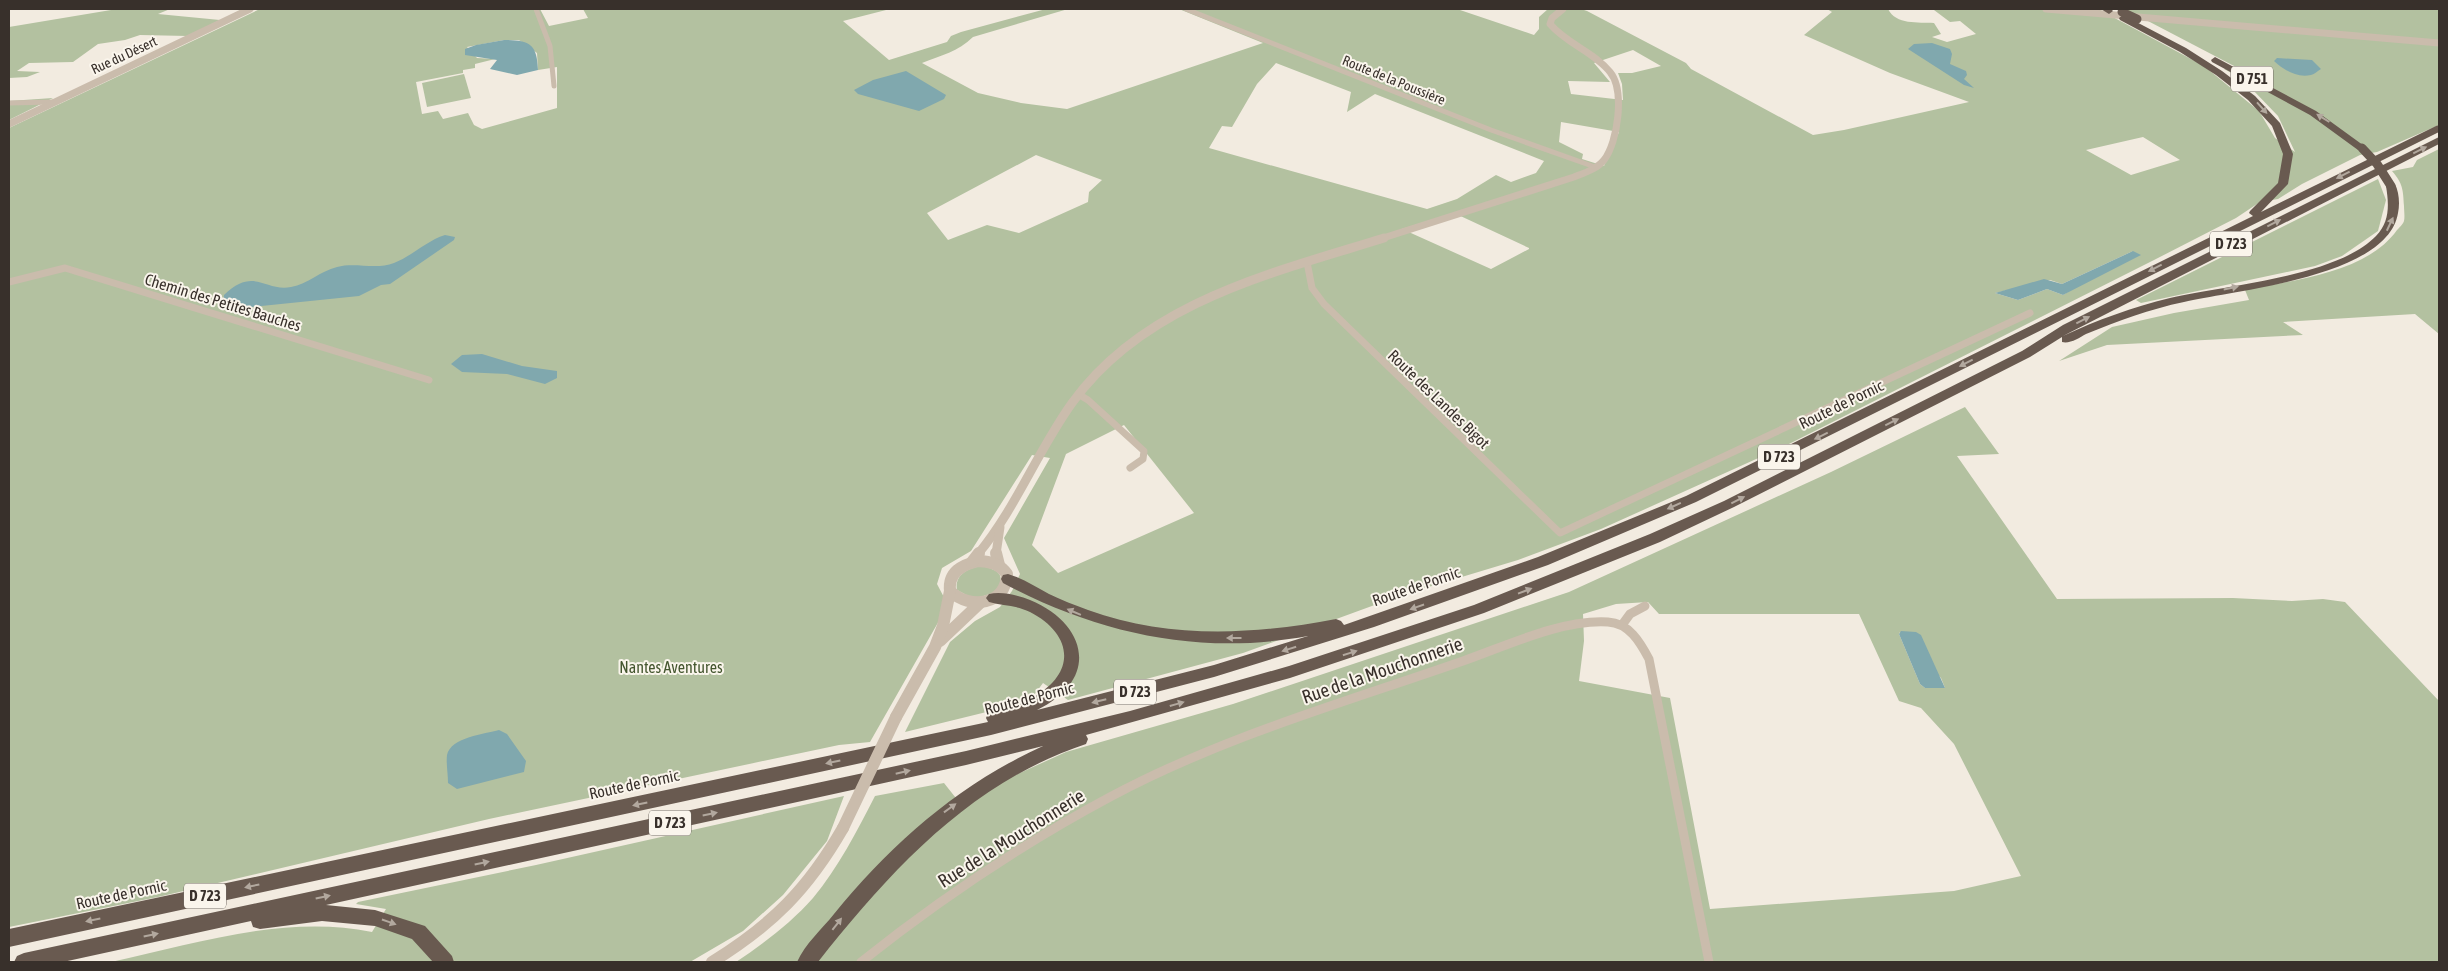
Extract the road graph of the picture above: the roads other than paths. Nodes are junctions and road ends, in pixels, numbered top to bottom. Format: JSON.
{"nodes":[{"id":1,"x":250,"y":9,"type":"edge"},
{"id":2,"x":536,"y":9,"type":"edge"},
{"id":3,"x":1186,"y":9,"type":"edge"},
{"id":4,"x":1563,"y":9,"type":"edge"},
{"id":5,"x":2046,"y":9,"type":"edge"},
{"id":6,"x":2115,"y":12,"type":"edge"},
{"id":7,"x":2439,"y":43,"type":"edge"},
{"id":8,"x":554,"y":86,"type":"dead end"},
{"id":9,"x":53,"y":102,"type":"junction"},
{"id":10,"x":9,"y":103,"type":"edge"},
{"id":11,"x":9,"y":124,"type":"edge"},
{"id":12,"x":2439,"y":128,"type":"edge"},
{"id":13,"x":2439,"y":140,"type":"edge"},
{"id":14,"x":1595,"y":167,"type":"junction"},
{"id":15,"x":2198,"y":246,"type":"junction"},
{"id":16,"x":1307,"y":262,"type":"junction"},
{"id":17,"x":9,"y":282,"type":"edge"},
{"id":18,"x":2030,"y":313,"type":"dead end"},
{"id":19,"x":2026,"y":354,"type":"junction"},
{"id":20,"x":429,"y":380,"type":"dead end"},
{"id":21,"x":1078,"y":394,"type":"junction"},
{"id":22,"x":1130,"y":468,"type":"dead end"},
{"id":23,"x":1000,"y":526,"type":"junction"},
{"id":24,"x":972,"y":562,"type":"junction"},
{"id":25,"x":999,"y":565,"type":"junction"},
{"id":26,"x":1008,"y":579,"type":"junction"},
{"id":27,"x":950,"y":591,"type":"junction"},
{"id":28,"x":987,"y":601,"type":"junction"},
{"id":29,"x":1645,"y":606,"type":"dead end"},
{"id":30,"x":1369,"y":623,"type":"junction"},
{"id":31,"x":1622,"y":625,"type":"junction"},
{"id":32,"x":935,"y":647,"type":"junction"},
{"id":33,"x":1130,"y":718,"type":"junction"},
{"id":34,"x":897,"y":748,"type":"junction"},
{"id":35,"x":208,"y":923,"type":"junction"},
{"id":36,"x":9,"y":938,"type":"edge"},
{"id":37,"x":24,"y":962,"type":"edge"},
{"id":38,"x":445,"y":962,"type":"edge"},
{"id":39,"x":712,"y":962,"type":"edge"},
{"id":40,"x":807,"y":962,"type":"edge"},
{"id":41,"x":861,"y":962,"type":"edge"},
{"id":42,"x":1709,"y":962,"type":"edge"}],
"edges":[{"from":1,"to":9,"type":"street","name":"Rue du Désert"},
{"from":2,"to":8,"type":"street"},
{"from":3,"to":14,"type":"street","name":"Route de la Poussière"},
{"from":4,"to":14,"type":"street"},
{"from":5,"to":7,"type":"street"},
{"from":6,"to":15,"type":"highway","number":"D 751","one_way":true},
{"from":19,"to":6,"type":"highway","number":"D 751","one_way":true,"bridge":true},
{"from":9,"to":10,"type":"street"},
{"from":9,"to":11,"type":"street","name":"Rue du Désert"},
{"from":12,"to":15,"type":"highway","number":"D 723","one_way":true},
{"from":19,"to":13,"type":"highway","number":"D 723","one_way":true},
{"from":14,"to":16,"type":"street"},
{"from":15,"to":30,"type":"highway","name":"Route de Pornic","number":"D 723","one_way":true},
{"from":16,"to":18,"type":"street","name":"Route des Landes Bigot"},
{"from":16,"to":21,"type":"street"},
{"from":17,"to":20,"type":"street","name":"Chemin des Petites Bauches"},
{"from":33,"to":19,"type":"highway","number":"D 723","one_way":true},
{"from":21,"to":22,"type":"street"},
{"from":21,"to":23,"type":"street"},
{"from":23,"to":24,"type":"street"},
{"from":23,"to":25,"type":"street"},
{"from":24,"to":25,"type":"street"},
{"from":24,"to":27,"type":"street"},
{"from":25,"to":26,"type":"street"},
{"from":26,"to":28,"type":"street"},
{"from":30,"to":26,"type":"highway","one_way":true},
{"from":27,"to":28,"type":"street"},
{"from":27,"to":32,"type":"street"},
{"from":28,"to":32,"type":"street"},
{"from":28,"to":34,"type":"highway"},
{"from":29,"to":31,"type":"street"},
{"from":30,"to":34,"type":"highway","name":"Route de Pornic","number":"D 723","one_way":true},
{"from":31,"to":41,"type":"street","name":"Rue de la Mouchonnerie"},
{"from":31,"to":42,"type":"street"},
{"from":32,"to":39,"type":"street","bridge":true},
{"from":35,"to":33,"type":"highway","number":"D 723","one_way":true},
{"from":40,"to":33,"type":"highway","one_way":true},
{"from":34,"to":36,"type":"highway","name":"Route de Pornic","number":"D 723","one_way":true},
{"from":37,"to":35,"type":"highway","number":"D 723","one_way":true},
{"from":35,"to":38,"type":"highway","one_way":true}]}
